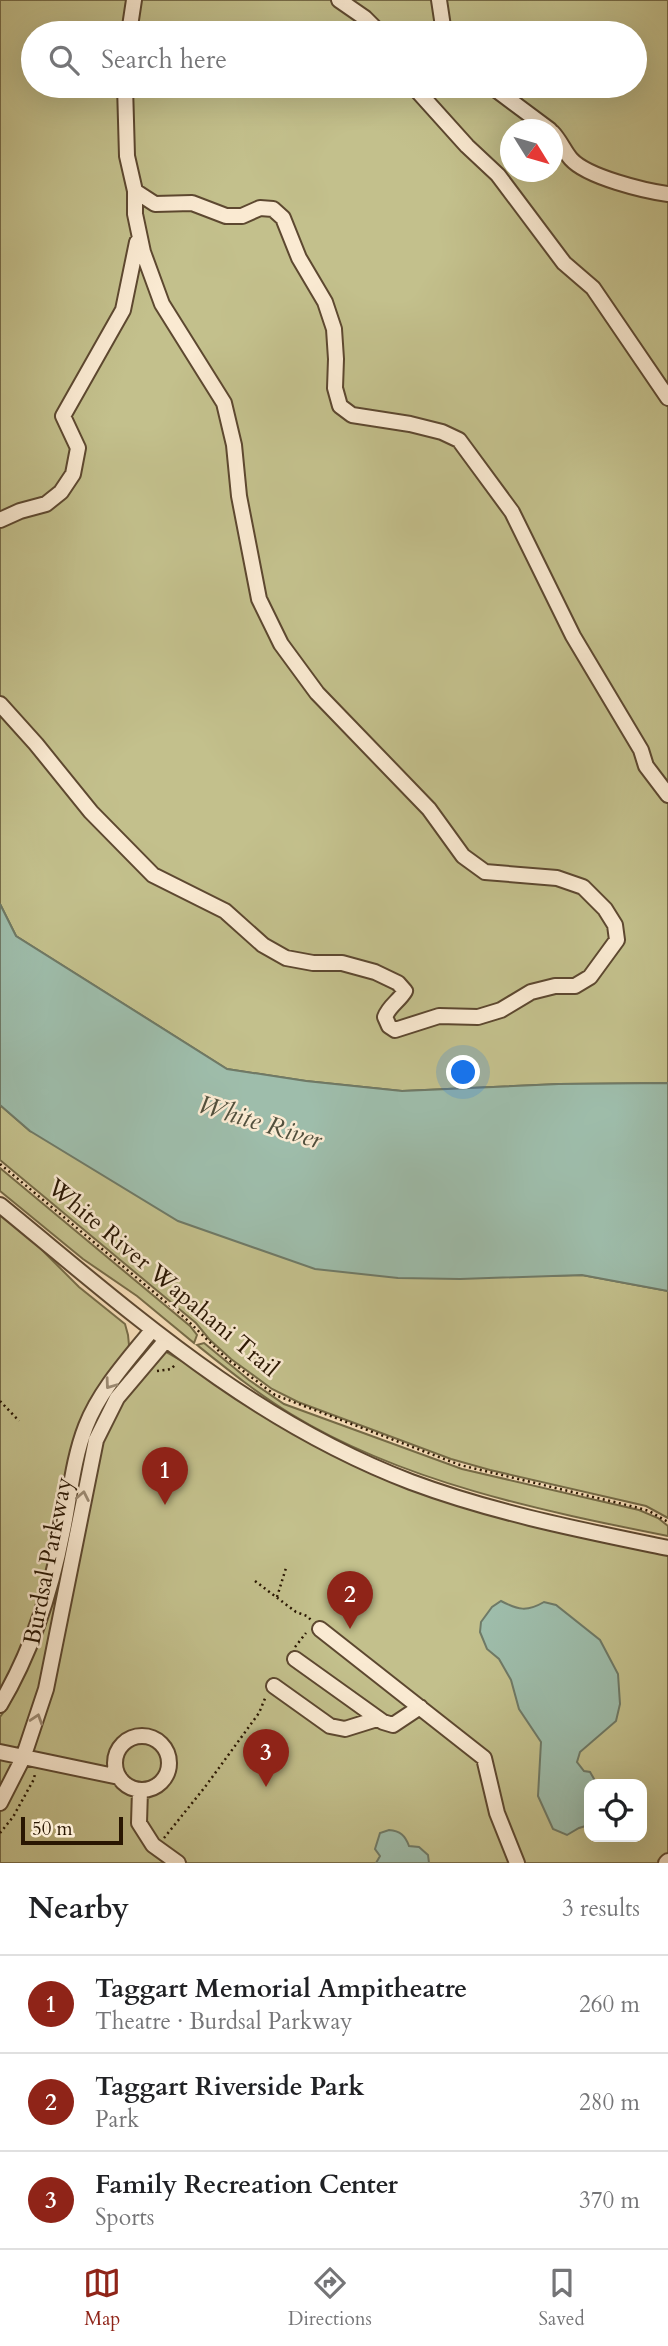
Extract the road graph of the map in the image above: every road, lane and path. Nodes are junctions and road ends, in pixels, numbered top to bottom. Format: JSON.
{"nodes":[{"id":1,"x":134,"y":0,"type":"edge"},
{"id":2,"x":339,"y":0,"type":"edge"},
{"id":3,"x":439,"y":0,"type":"edge"},
{"id":4,"x":131,"y":21,"type":"edge"},
{"id":5,"x":368,"y":21,"type":"edge"},
{"id":6,"x":442,"y":21,"type":"edge"},
{"id":7,"x":125,"y":98,"type":"edge"},
{"id":8,"x":424,"y":98,"type":"edge"},
{"id":9,"x":507,"y":98,"type":"edge"},
{"id":10,"x":535,"y":119,"type":"edge"},
{"id":11,"x":563,"y":148,"type":"edge"},
{"id":12,"x":135,"y":191,"type":"junction"},
{"id":13,"x":668,"y":194,"type":"edge"},
{"id":14,"x":139,"y":226,"type":"junction"},
{"id":15,"x":668,"y":398,"type":"edge"},
{"id":16,"x":0,"y":520,"type":"edge"},
{"id":17,"x":0,"y":704,"type":"edge"},
{"id":18,"x":665,"y":787,"type":"edge"},
{"id":19,"x":0,"y":1164,"type":"edge"},
{"id":20,"x":0,"y":1205,"type":"edge"},
{"id":21,"x":152,"y":1330,"type":"junction"},
{"id":22,"x":166,"y":1340,"type":"junction"},
{"id":23,"x":0,"y":1401,"type":"edge"},
{"id":24,"x":19,"y":1421,"type":"dead end"},
{"id":25,"x":668,"y":1522,"type":"edge"},
{"id":26,"x":668,"y":1548,"type":"edge"},
{"id":27,"x":286,"y":1568,"type":"dead end"},
{"id":28,"x":255,"y":1581,"type":"dead end"},
{"id":29,"x":276,"y":1597,"type":"junction"},
{"id":30,"x":319,"y":1623,"type":"joint"},
{"id":31,"x":305,"y":1634,"type":"dead end"},
{"id":32,"x":292,"y":1658,"type":"joint"},
{"id":33,"x":269,"y":1688,"type":"joint"},
{"id":34,"x":0,"y":1705,"type":"edge"},
{"id":35,"x":420,"y":1707,"type":"junction"},
{"id":36,"x":377,"y":1719,"type":"junction"},
{"id":37,"x":0,"y":1752,"type":"edge"},
{"id":38,"x":23,"y":1758,"type":"junction"},
{"id":39,"x":119,"y":1777,"type":"junction"},
{"id":40,"x":140,"y":1790,"type":"junction"},
{"id":41,"x":0,"y":1803,"type":"edge"},
{"id":42,"x":153,"y":1845,"type":"junction"},
{"id":43,"x":178,"y":1863,"type":"edge"},
{"id":44,"x":517,"y":1863,"type":"edge"}],
"edges":[{"from":1,"to":4,"type":"street"},
{"from":2,"to":5,"type":"street"},
{"from":3,"to":6,"type":"street"},
{"from":7,"to":12,"type":"street"},
{"from":8,"to":15,"type":"street"},
{"from":9,"to":10,"type":"street"},
{"from":11,"to":13,"type":"street"},
{"from":12,"to":14,"type":"street"},
{"from":12,"to":18,"type":"street"},
{"from":14,"to":16,"type":"street"},
{"from":14,"to":17,"type":"street"},
{"from":19,"to":25,"type":"path","name":"White River Wapahani Trail"},
{"from":20,"to":21,"type":"street"},
{"from":21,"to":22,"type":"street"},
{"from":21,"to":34,"type":"street","name":"Burdsal Parkway","one_way":true},
{"from":22,"to":26,"type":"street"},
{"from":38,"to":22,"type":"street","name":"Burdsal Parkway","one_way":true},
{"from":23,"to":24,"type":"path"},
{"from":27,"to":29,"type":"path"},
{"from":28,"to":29,"type":"path"},
{"from":29,"to":30,"type":"path"},
{"from":30,"to":35,"type":"street"},
{"from":31,"to":32,"type":"path"},
{"from":32,"to":36,"type":"street"},
{"from":33,"to":36,"type":"street"},
{"from":33,"to":42,"type":"path"},
{"from":35,"to":36,"type":"street"},
{"from":35,"to":44,"type":"street"},
{"from":37,"to":38,"type":"street"},
{"from":38,"to":39,"type":"street"},
{"from":38,"to":41,"type":"street","name":"Burdsal Parkway"},
{"from":39,"to":40,"type":"street"},
{"from":39,"to":40,"type":"street"},
{"from":40,"to":42,"type":"street"},
{"from":42,"to":43,"type":"street"}]}
